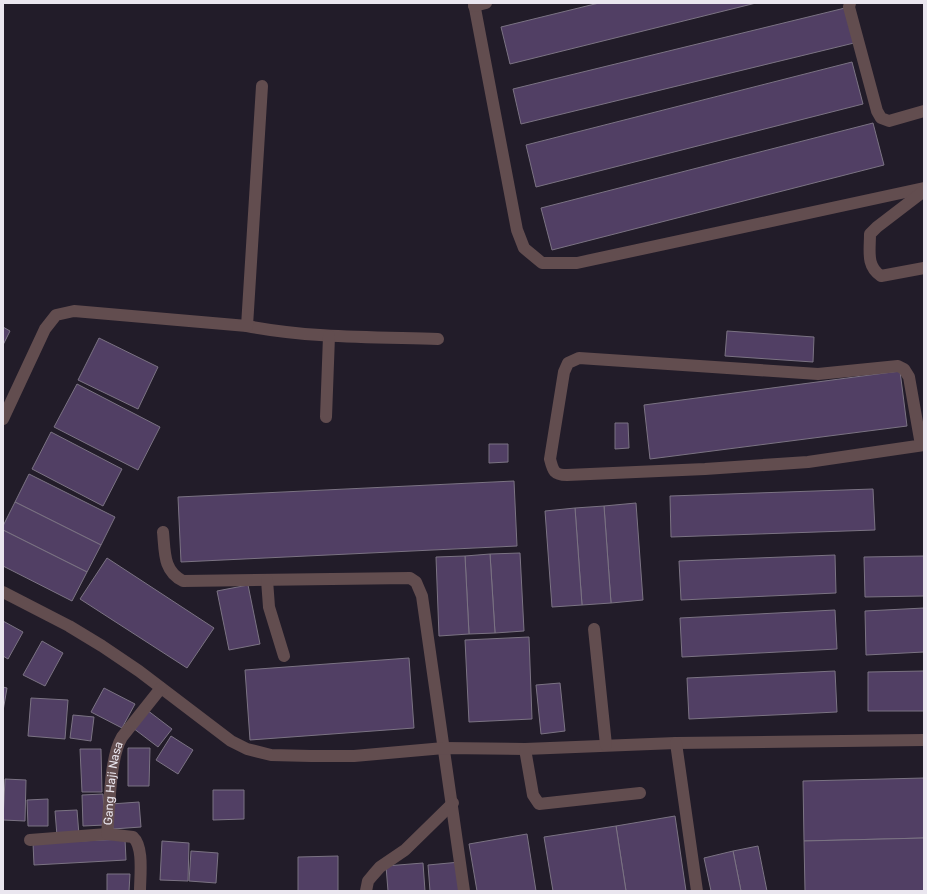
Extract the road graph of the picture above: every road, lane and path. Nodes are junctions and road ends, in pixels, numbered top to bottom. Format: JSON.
{"nodes":[{"id":1,"x":850,"y":3,"type":"edge"},
{"id":2,"x":478,"y":4,"type":"edge"},
{"id":3,"x":262,"y":86,"type":"dead end"},
{"id":4,"x":924,"y":111,"type":"edge"},
{"id":5,"x":924,"y":188,"type":"edge"},
{"id":6,"x":924,"y":191,"type":"edge"},
{"id":7,"x":924,"y":268,"type":"edge"},
{"id":8,"x":247,"y":326,"type":"junction"},
{"id":9,"x":328,"y":336,"type":"junction"},
{"id":10,"x":438,"y":339,"type":"dead end"},
{"id":11,"x":326,"y":417,"type":"dead end"},
{"id":12,"x":3,"y":419,"type":"edge"},
{"id":13,"x":922,"y":445,"type":"edge"},
{"id":14,"x":163,"y":532,"type":"dead end"},
{"id":15,"x":267,"y":580,"type":"junction"},
{"id":16,"x":3,"y":592,"type":"edge"},
{"id":17,"x":594,"y":629,"type":"dead end"},
{"id":18,"x":284,"y":656,"type":"dead end"},
{"id":19,"x":161,"y":688,"type":"junction"},
{"id":20,"x":924,"y":740,"type":"edge"},
{"id":21,"x":676,"y":743,"type":"junction"},
{"id":22,"x":606,"y":745,"type":"junction"},
{"id":23,"x":444,"y":748,"type":"junction"},
{"id":24,"x":525,"y":749,"type":"junction"},
{"id":25,"x":640,"y":793,"type":"dead end"},
{"id":26,"x":453,"y":803,"type":"junction"},
{"id":27,"x":107,"y":834,"type":"junction"},
{"id":28,"x":30,"y":840,"type":"dead end"},
{"id":29,"x":140,"y":891,"type":"edge"},
{"id":30,"x":366,"y":891,"type":"edge"},
{"id":31,"x":464,"y":891,"type":"edge"},
{"id":32,"x":698,"y":891,"type":"edge"}],
"edges":[{"from":1,"to":4,"type":"street"},
{"from":2,"to":5,"type":"street"},
{"from":3,"to":8,"type":"street"},
{"from":6,"to":7,"type":"street"},
{"from":8,"to":9,"type":"street"},
{"from":8,"to":12,"type":"street"},
{"from":9,"to":10,"type":"street"},
{"from":9,"to":11,"type":"street"},
{"from":13,"to":13,"type":"street"},
{"from":14,"to":15,"type":"street"},
{"from":15,"to":18,"type":"street"},
{"from":15,"to":23,"type":"street"},
{"from":16,"to":19,"type":"street"},
{"from":17,"to":22,"type":"street"},
{"from":19,"to":23,"type":"street"},
{"from":19,"to":27,"type":"street","name":"Gang Haji Nasa"},
{"from":20,"to":21,"type":"street"},
{"from":21,"to":22,"type":"street"},
{"from":21,"to":32,"type":"street"},
{"from":22,"to":24,"type":"street"},
{"from":23,"to":24,"type":"street"},
{"from":23,"to":26,"type":"street"},
{"from":24,"to":25,"type":"street"},
{"from":26,"to":30,"type":"street"},
{"from":26,"to":31,"type":"street"},
{"from":27,"to":28,"type":"street"},
{"from":27,"to":29,"type":"street","name":"Gang Haji Nasa"}]}
